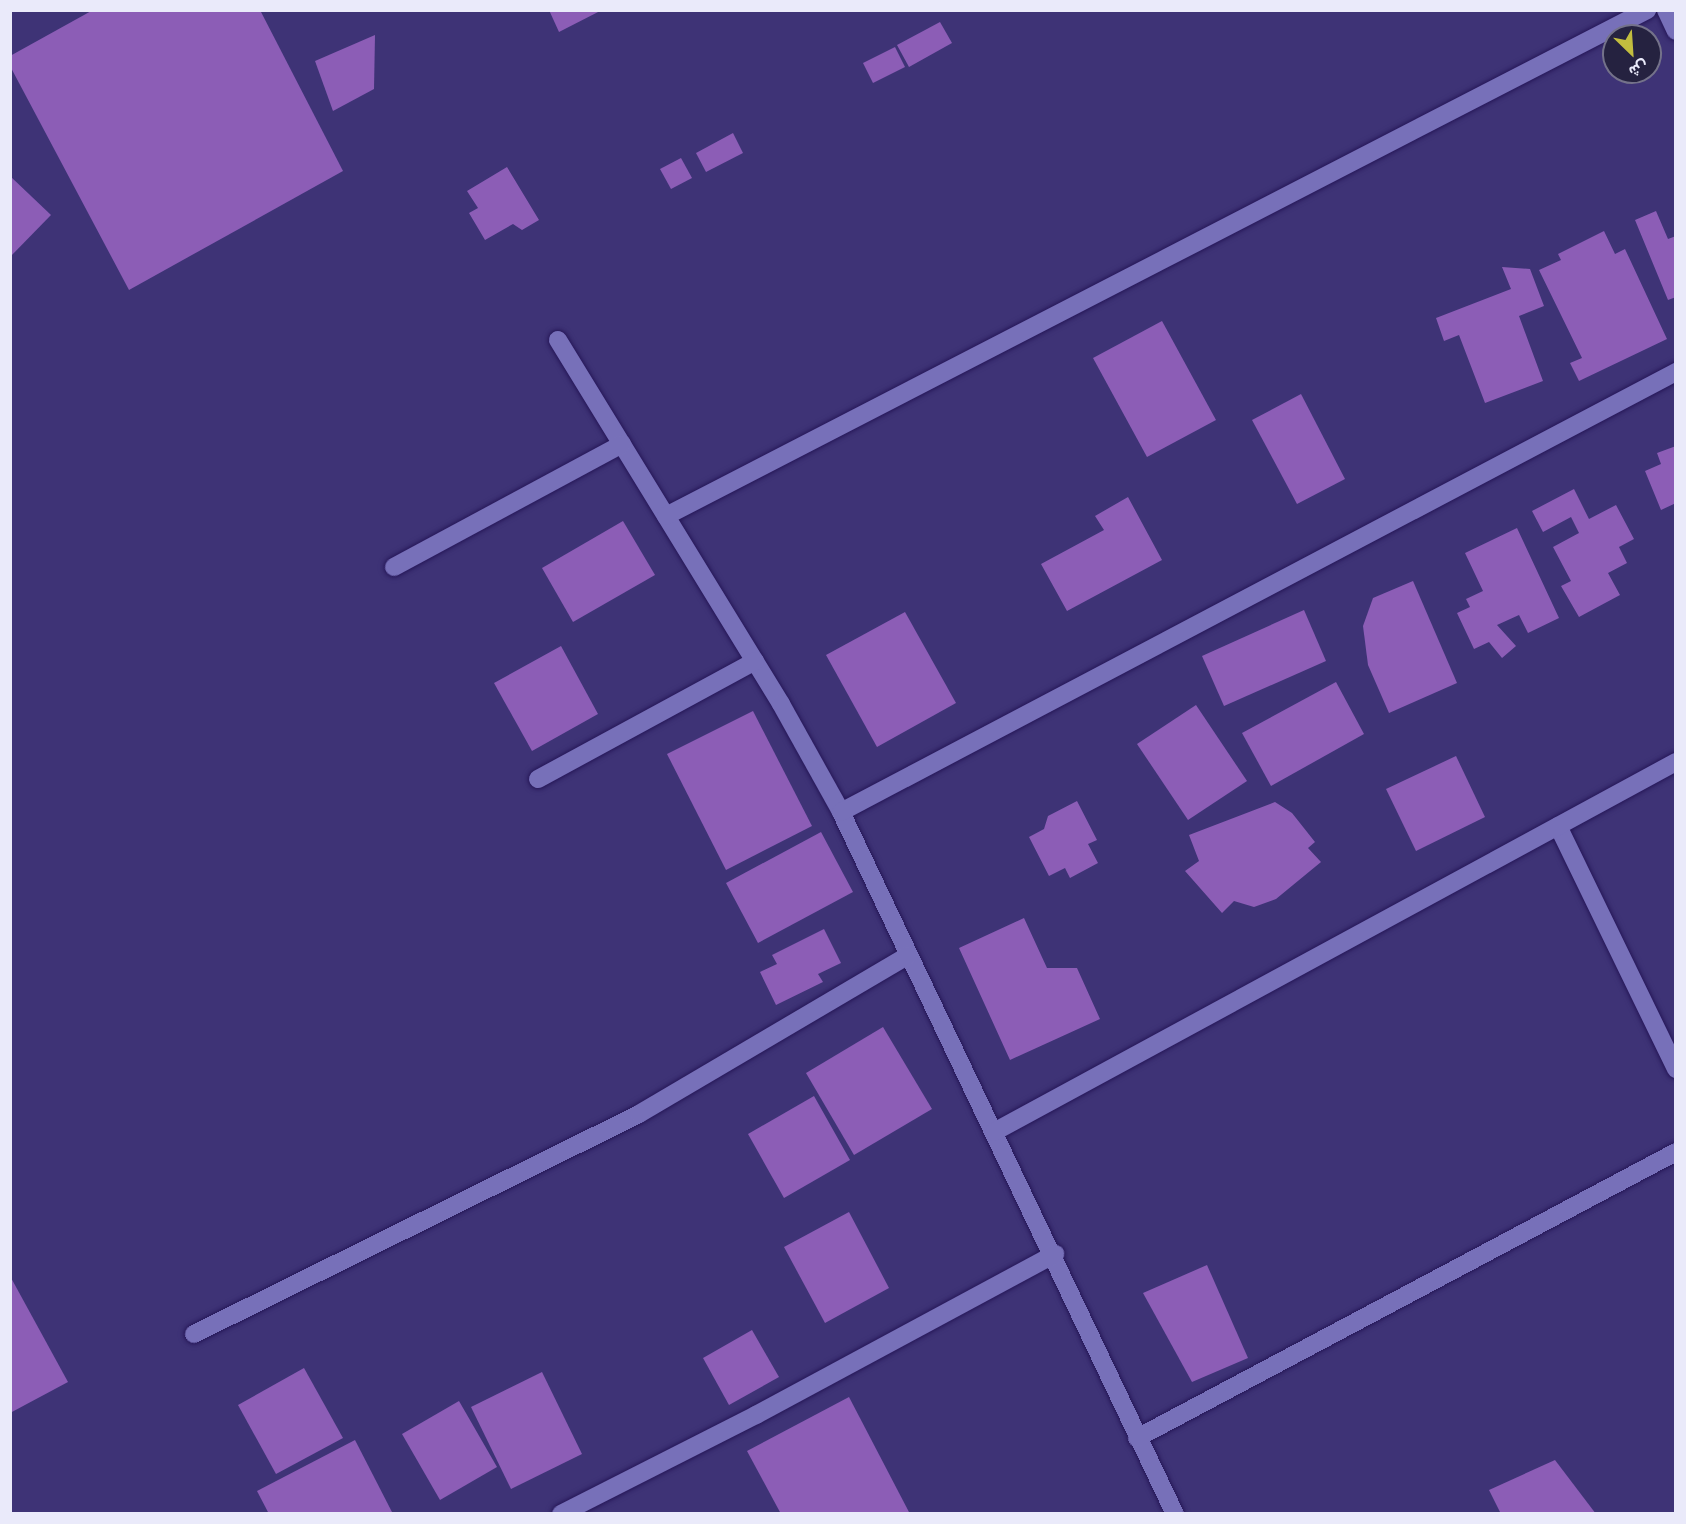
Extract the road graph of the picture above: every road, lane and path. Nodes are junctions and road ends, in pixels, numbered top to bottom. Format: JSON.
{"nodes":[{"id":1,"x":1647,"y":10,"type":"edge"},
{"id":2,"x":1666,"y":10,"type":"edge"},
{"id":3,"x":1676,"y":31,"type":"edge"},
{"id":4,"x":558,"y":340,"type":"dead end"},
{"id":5,"x":1676,"y":372,"type":"edge"},
{"id":6,"x":622,"y":444,"type":"junction"},
{"id":7,"x":666,"y":516,"type":"junction"},
{"id":8,"x":394,"y":567,"type":"dead end"},
{"id":9,"x":755,"y":661,"type":"junction"},
{"id":10,"x":1676,"y":762,"type":"edge"},
{"id":11,"x":538,"y":779,"type":"dead end"},
{"id":12,"x":841,"y":812,"type":"junction"},
{"id":13,"x":1558,"y":826,"type":"junction"},
{"id":14,"x":909,"y":955,"type":"junction"},
{"id":15,"x":1676,"y":1069,"type":"edge"},
{"id":16,"x":994,"y":1132,"type":"junction"},
{"id":17,"x":1676,"y":1152,"type":"edge"},
{"id":18,"x":1055,"y":1254,"type":"junction"},
{"id":19,"x":194,"y":1334,"type":"dead end"},
{"id":20,"x":1137,"y":1437,"type":"junction"},
{"id":21,"x":561,"y":1514,"type":"edge"},
{"id":22,"x":1175,"y":1514,"type":"edge"}],
"edges":[{"from":1,"to":7,"type":"street"},
{"from":2,"to":3,"type":"street"},
{"from":4,"to":6,"type":"street"},
{"from":5,"to":12,"type":"street"},
{"from":6,"to":7,"type":"street"},
{"from":6,"to":8,"type":"street"},
{"from":7,"to":9,"type":"street"},
{"from":9,"to":11,"type":"street"},
{"from":9,"to":12,"type":"street"},
{"from":10,"to":13,"type":"street"},
{"from":12,"to":14,"type":"street"},
{"from":13,"to":15,"type":"street"},
{"from":13,"to":16,"type":"street"},
{"from":14,"to":16,"type":"street"},
{"from":14,"to":19,"type":"street"},
{"from":16,"to":18,"type":"street"},
{"from":17,"to":20,"type":"street"},
{"from":18,"to":20,"type":"street"},
{"from":18,"to":21,"type":"street"},
{"from":20,"to":22,"type":"street"}]}
